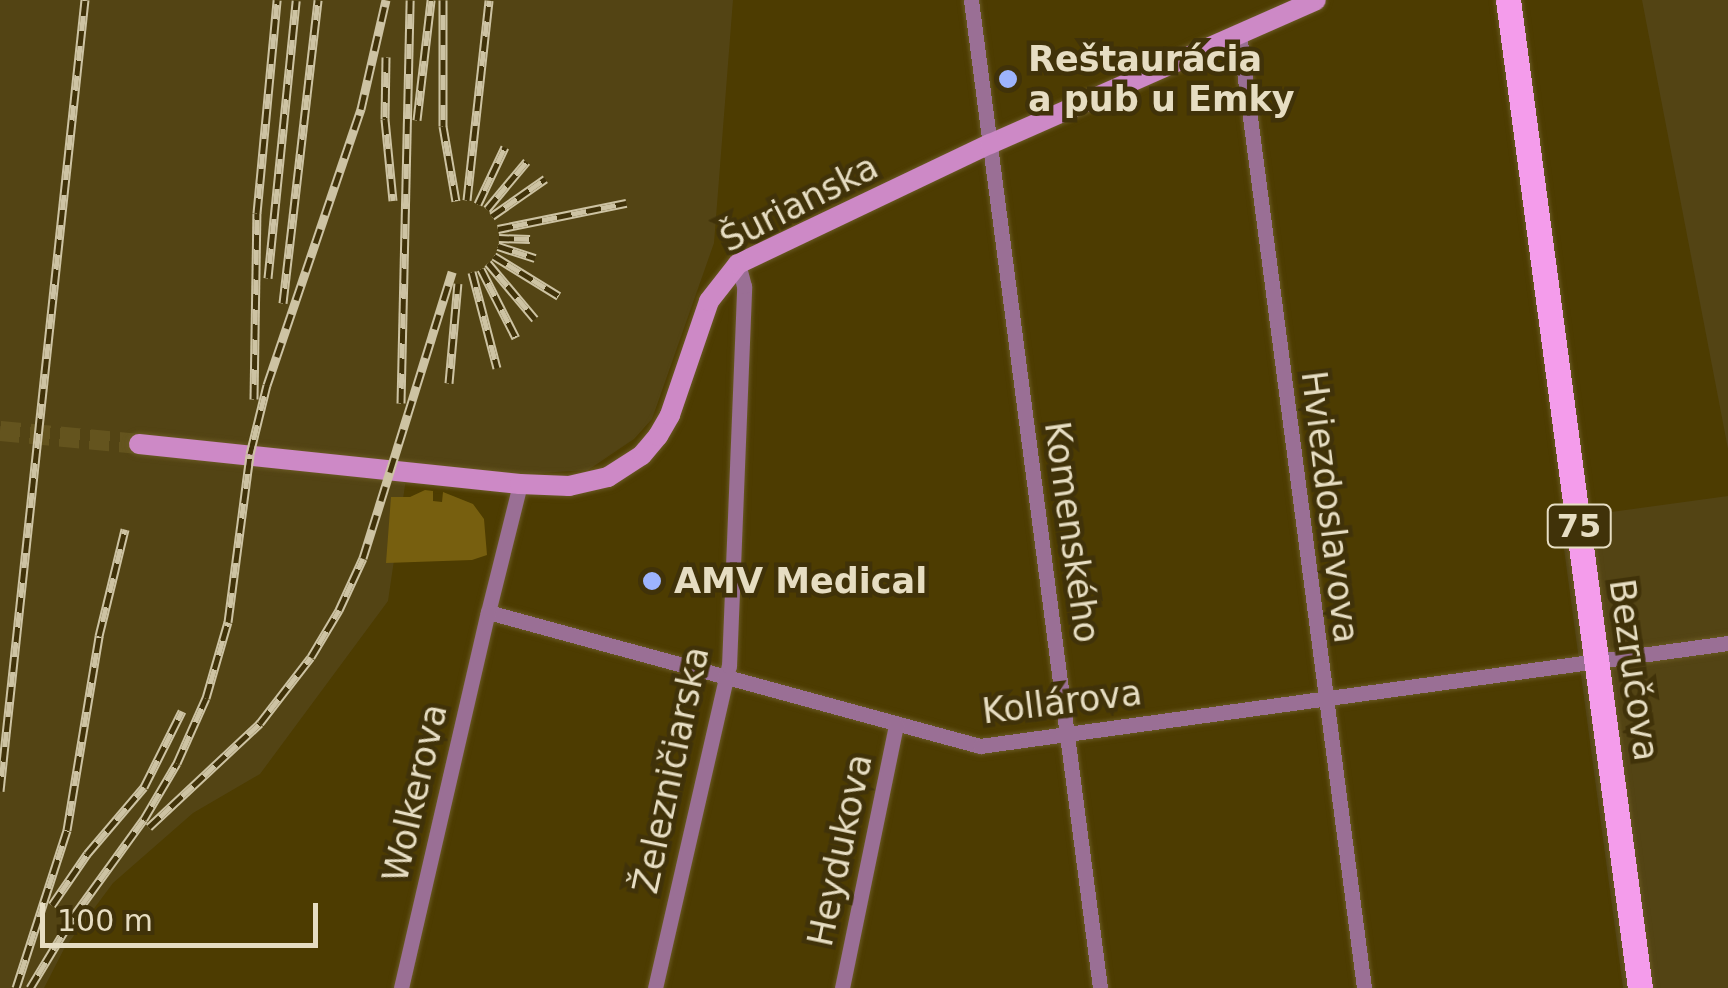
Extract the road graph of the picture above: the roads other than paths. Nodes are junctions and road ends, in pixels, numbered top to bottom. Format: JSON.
{"nodes":[{"id":1,"x":970,"y":0,"type":"edge"},
{"id":2,"x":1316,"y":0,"type":"edge"},
{"id":3,"x":1508,"y":0,"type":"edge"},
{"id":4,"x":1524,"y":0,"type":"edge"},
{"id":5,"x":1239,"y":33,"type":"junction"},
{"id":6,"x":1516,"y":65,"type":"junction"},
{"id":7,"x":990,"y":144,"type":"junction"},
{"id":8,"x":738,"y":264,"type":"junction"},
{"id":9,"x":139,"y":444,"type":"tunnel mouth"},
{"id":10,"x":520,"y":484,"type":"junction"},
{"id":11,"x":488,"y":612,"type":"junction"},
{"id":12,"x":1728,"y":643,"type":"edge"},
{"id":13,"x":1600,"y":660,"type":"junction"},
{"id":14,"x":725,"y":680,"type":"junction"},
{"id":15,"x":1325,"y":697,"type":"junction"},
{"id":16,"x":896,"y":724,"type":"junction"},
{"id":17,"x":1068,"y":732,"type":"junction"},
{"id":18,"x":400,"y":988,"type":"edge"},
{"id":19,"x":655,"y":988,"type":"edge"},
{"id":20,"x":842,"y":988,"type":"edge"},
{"id":21,"x":1100,"y":988,"type":"edge"},
{"id":22,"x":1364,"y":988,"type":"edge"},
{"id":23,"x":1640,"y":988,"type":"edge"}],
"edges":[{"from":1,"to":7,"type":"street","name":"Komenského"},
{"from":2,"to":5,"type":"street","name":"Šurianska"},
{"from":3,"to":6,"type":"main road","name":"Bezručova","number":"75"},
{"from":4,"to":6,"type":"main road","name":"Bezručova","number":"75"},
{"from":5,"to":7,"type":"street","name":"Šurianska"},
{"from":5,"to":15,"type":"street","name":"Hviezdoslavova"},
{"from":6,"to":13,"type":"main road","name":"Bezručova","number":"75"},
{"from":7,"to":8,"type":"street","name":"Šurianska"},
{"from":7,"to":17,"type":"street","name":"Komenského"},
{"from":8,"to":10,"type":"street","name":"Šurianska"},
{"from":8,"to":14,"type":"street","name":"Železničiarska"},
{"from":9,"to":10,"type":"street","name":"Šurianska"},
{"from":10,"to":11,"type":"street"},
{"from":11,"to":14,"type":"street","name":"Kollárova"},
{"from":11,"to":18,"type":"street","name":"Wolkerova"},
{"from":12,"to":13,"type":"street","name":"Kollárova"},
{"from":13,"to":15,"type":"street","name":"Kollárova"},
{"from":13,"to":23,"type":"main road","name":"Bezručova","number":"75"},
{"from":14,"to":16,"type":"street","name":"Kollárova"},
{"from":14,"to":19,"type":"street","name":"Železničiarska"},
{"from":15,"to":17,"type":"street","name":"Kollárova"},
{"from":15,"to":22,"type":"street","name":"Hviezdoslavova"},
{"from":16,"to":17,"type":"street","name":"Kollárova"},
{"from":16,"to":20,"type":"street","name":"Heydukova"},
{"from":17,"to":21,"type":"street","name":"Komenského"}]}
